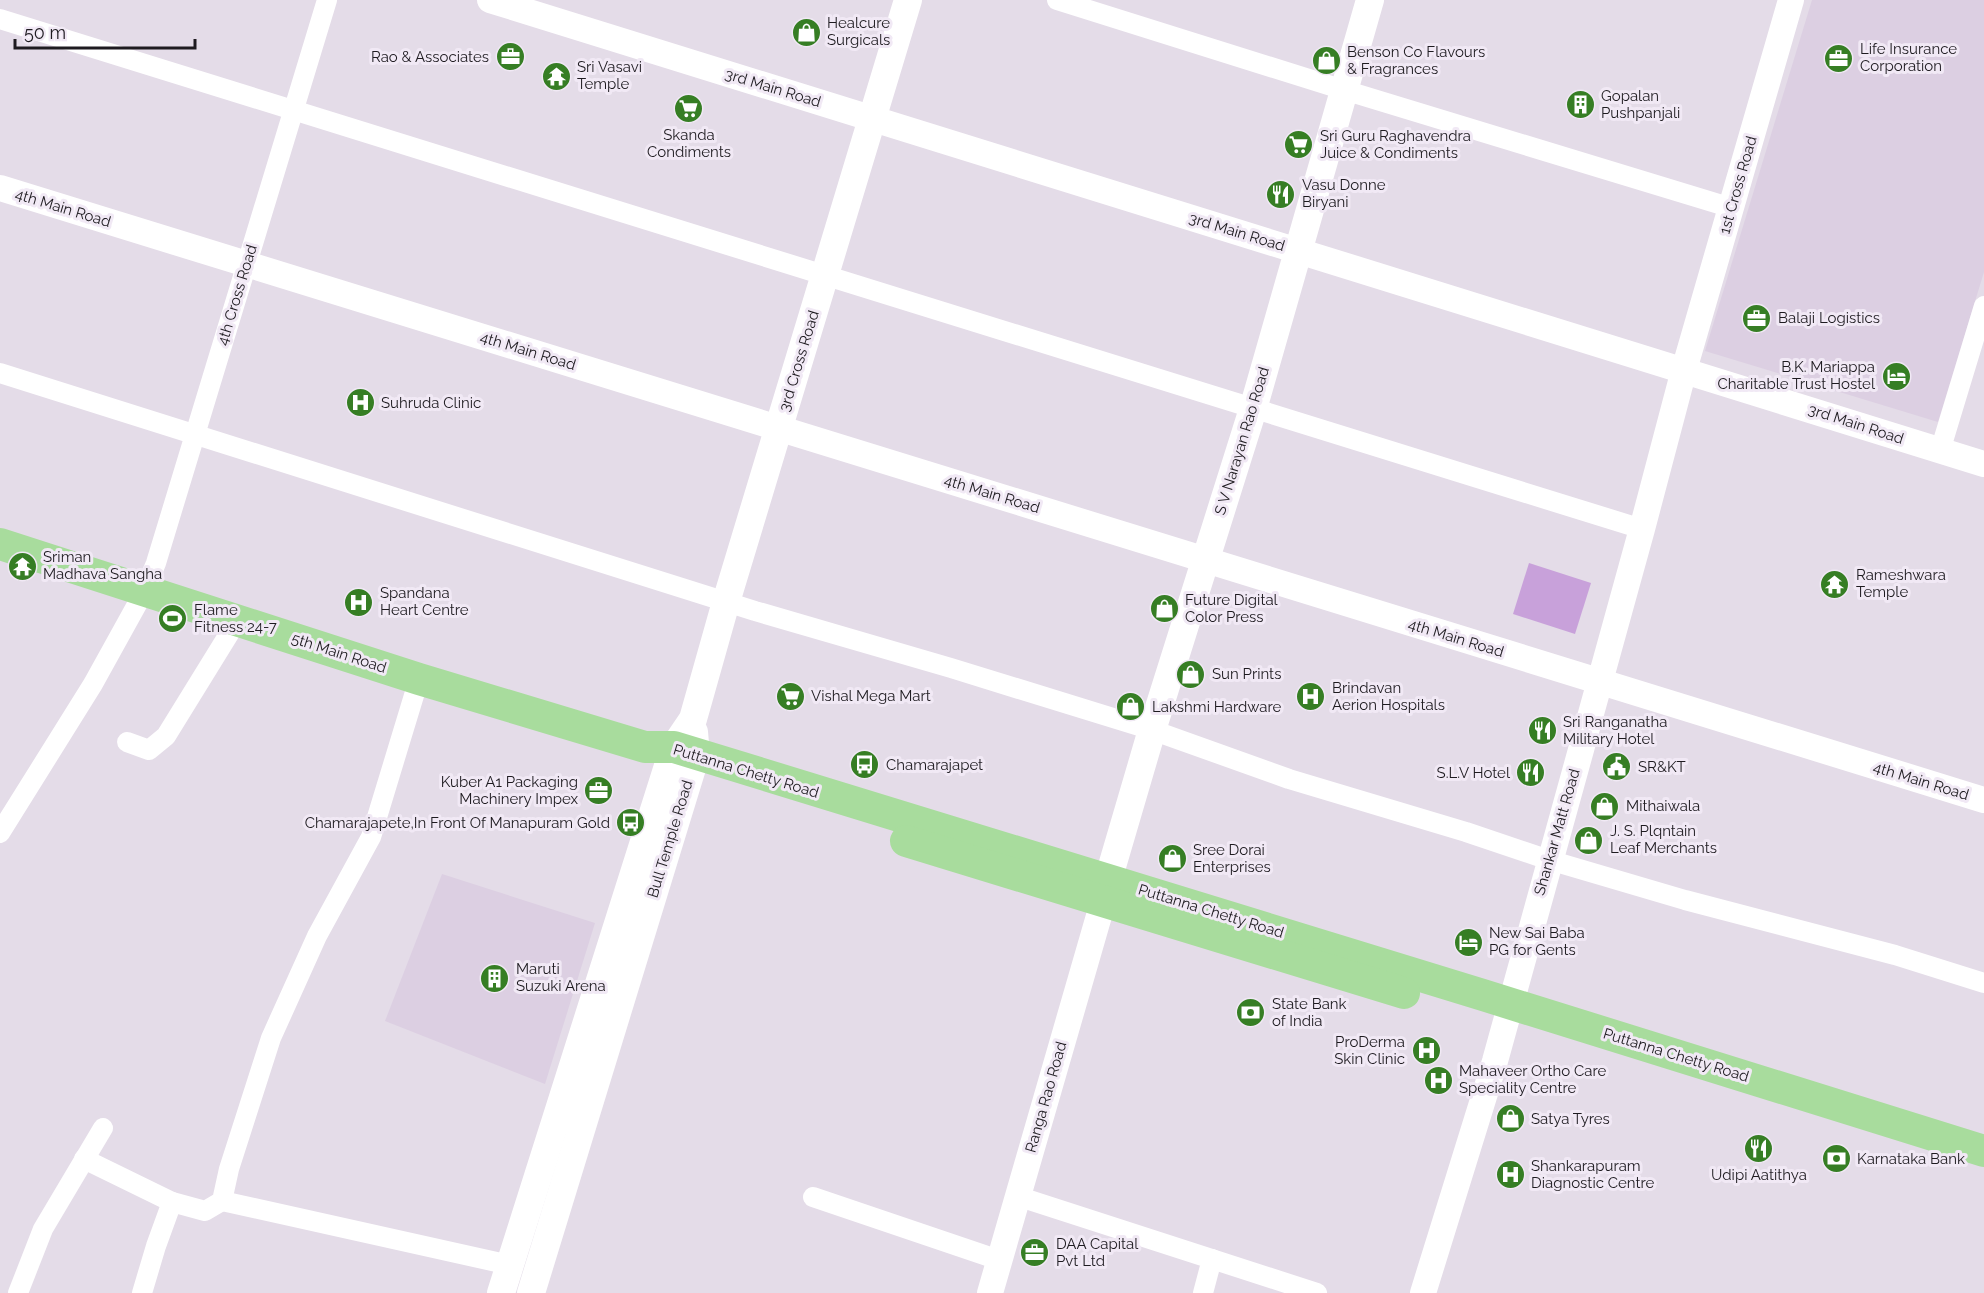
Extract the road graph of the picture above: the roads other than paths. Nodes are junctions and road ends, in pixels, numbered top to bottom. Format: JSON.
{"nodes":[{"id":1,"x":327,"y":0,"type":"edge"},
{"id":2,"x":490,"y":0,"type":"edge"},
{"id":3,"x":908,"y":0,"type":"edge"},
{"id":4,"x":1057,"y":0,"type":"edge"},
{"id":5,"x":1370,"y":0,"type":"edge"},
{"id":6,"x":1791,"y":0,"type":"edge"},
{"id":7,"x":0,"y":19,"type":"edge"},
{"id":8,"x":1344,"y":90,"type":"junction"},
{"id":9,"x":293,"y":110,"type":"junction"},
{"id":10,"x":872,"y":119,"type":"junction"},
{"id":11,"x":0,"y":188,"type":"edge"},
{"id":12,"x":1732,"y":208,"type":"junction"},
{"id":13,"x":1299,"y":251,"type":"junction"},
{"id":14,"x":246,"y":264,"type":"junction"},
{"id":15,"x":825,"y":275,"type":"junction"},
{"id":16,"x":1984,"y":306,"type":"edge"},
{"id":17,"x":1684,"y":370,"type":"junction"},
{"id":18,"x":0,"y":374,"type":"edge"},
{"id":19,"x":1253,"y":409,"type":"junction"},
{"id":20,"x":779,"y":428,"type":"junction"},
{"id":21,"x":195,"y":435,"type":"junction"},
{"id":22,"x":1940,"y":450,"type":"junction"},
{"id":23,"x":1984,"y":464,"type":"edge"},
{"id":24,"x":1642,"y":529,"type":"junction"},
{"id":25,"x":0,"y":544,"type":"edge"},
{"id":26,"x":1205,"y":560,"type":"junction"},
{"id":27,"x":145,"y":590,"type":"junction"},
{"id":28,"x":726,"y":602,"type":"junction"},
{"id":29,"x":237,"y":621,"type":"junction"},
{"id":30,"x":419,"y":679,"type":"junction"},
{"id":31,"x":1599,"y":682,"type":"junction"},
{"id":32,"x":692,"y":722,"type":"joint"},
{"id":33,"x":1152,"y":730,"type":"junction"},
{"id":34,"x":128,"y":742,"type":"dead end"},
{"id":35,"x":675,"y":758,"type":"junction"},
{"id":36,"x":1984,"y":800,"type":"edge"},
{"id":37,"x":0,"y":833,"type":"edge"},
{"id":38,"x":1549,"y":860,"type":"junction"},
{"id":39,"x":1106,"y":891,"type":"junction"},
{"id":40,"x":1984,"y":983,"type":"edge"},
{"id":41,"x":1508,"y":1013,"type":"junction"},
{"id":42,"x":103,"y":1128,"type":"dead end"},
{"id":43,"x":1984,"y":1151,"type":"edge"},
{"id":44,"x":84,"y":1159,"type":"junction"},
{"id":45,"x":1984,"y":1170,"type":"edge"},
{"id":46,"x":1017,"y":1196,"type":"junction"},
{"id":47,"x":813,"y":1197,"type":"dead end"},
{"id":48,"x":222,"y":1201,"type":"junction"},
{"id":49,"x":172,"y":1202,"type":"junction"},
{"id":50,"x":1212,"y":1259,"type":"junction"},
{"id":51,"x":999,"y":1260,"type":"junction"},
{"id":52,"x":510,"y":1265,"type":"junction"},
{"id":53,"x":18,"y":1293,"type":"edge"},
{"id":54,"x":142,"y":1293,"type":"edge"},
{"id":55,"x":501,"y":1293,"type":"edge"},
{"id":56,"x":531,"y":1293,"type":"edge"},
{"id":57,"x":990,"y":1293,"type":"edge"},
{"id":58,"x":1203,"y":1293,"type":"edge"},
{"id":59,"x":1317,"y":1293,"type":"edge"},
{"id":60,"x":1424,"y":1293,"type":"edge"}],
"edges":[{"from":1,"to":9,"type":"street","name":"4th Cross Road"},
{"from":2,"to":10,"type":"street","name":"3rd Main Road"},
{"from":3,"to":10,"type":"main road","name":"3rd Cross Road"},
{"from":4,"to":8,"type":"street"},
{"from":5,"to":8,"type":"main road","name":"S V Narayan Rao Road"},
{"from":6,"to":12,"type":"street","name":"1st Cross Road"},
{"from":7,"to":9,"type":"street"},
{"from":8,"to":12,"type":"street"},
{"from":8,"to":13,"type":"main road","name":"S V Narayan Rao Road"},
{"from":9,"to":14,"type":"street","name":"4th Cross Road"},
{"from":9,"to":15,"type":"street"},
{"from":10,"to":13,"type":"street","name":"3rd Main Road"},
{"from":10,"to":15,"type":"main road","name":"3rd Cross Road"},
{"from":11,"to":14,"type":"street","name":"4th Main Road"},
{"from":12,"to":17,"type":"street","name":"1st Cross Road"},
{"from":13,"to":17,"type":"street","name":"3rd Main Road"},
{"from":13,"to":19,"type":"main road","name":"S V Narayan Rao Road"},
{"from":14,"to":20,"type":"street","name":"4th Main Road"},
{"from":14,"to":21,"type":"street","name":"4th Cross Road"},
{"from":15,"to":19,"type":"street"},
{"from":15,"to":20,"type":"main road","name":"3rd Cross Road"},
{"from":16,"to":22,"type":"street"},
{"from":17,"to":22,"type":"street","name":"3rd Main Road"},
{"from":17,"to":24,"type":"street","name":"Shankar Matt Road"},
{"from":18,"to":21,"type":"street"},
{"from":19,"to":24,"type":"street"},
{"from":19,"to":26,"type":"main road","name":"S V Narayan Rao Road"},
{"from":20,"to":26,"type":"street","name":"4th Main Road"},
{"from":20,"to":28,"type":"main road","name":"3rd Cross Road"},
{"from":21,"to":27,"type":"street","name":"4th Cross Road"},
{"from":21,"to":28,"type":"street"},
{"from":22,"to":23,"type":"street","name":"3rd Main Road"},
{"from":24,"to":31,"type":"street","name":"Shankar Matt Road"},
{"from":25,"to":27,"type":"main road","name":"5th Main Road"},
{"from":26,"to":31,"type":"street","name":"4th Main Road"},
{"from":26,"to":33,"type":"main road","name":"S V Narayan Rao Road"},
{"from":27,"to":29,"type":"main road","name":"5th Main Road"},
{"from":27,"to":37,"type":"street","name":"4th Cross Road"},
{"from":28,"to":32,"type":"main road","name":"3rd Cross Road"},
{"from":28,"to":33,"type":"street"},
{"from":29,"to":30,"type":"main road","name":"5th Main Road"},
{"from":29,"to":34,"type":"street"},
{"from":30,"to":35,"type":"main road","name":"5th Main Road"},
{"from":30,"to":48,"type":"street"},
{"from":31,"to":36,"type":"street","name":"4th Main Road"},
{"from":31,"to":38,"type":"street","name":"Shankar Matt Road"},
{"from":32,"to":35,"type":"main road","name":"Bull Temple Road"},
{"from":33,"to":38,"type":"street"},
{"from":33,"to":39,"type":"main road","name":"S V Narayan Rao Road"},
{"from":35,"to":39,"type":"main road","name":"Puttanna Chetty Road"},
{"from":35,"to":52,"type":"main road","name":"Bull Temple Road"},
{"from":35,"to":56,"type":"main road","name":"Bull Temple Road"},
{"from":38,"to":40,"type":"street"},
{"from":38,"to":41,"type":"street","name":"Shankar Matt Road"},
{"from":39,"to":41,"type":"main road","name":"Puttanna Chetty Road"},
{"from":39,"to":46,"type":"street","name":"Ranga Rao Road"},
{"from":41,"to":43,"type":"main road","name":"Puttanna Chetty Road"},
{"from":41,"to":45,"type":"main road","name":"Puttanna Chetty Road"},
{"from":41,"to":60,"type":"street","name":"Shankar Matt Road"},
{"from":42,"to":44,"type":"street"},
{"from":44,"to":49,"type":"street"},
{"from":44,"to":53,"type":"street"},
{"from":46,"to":50,"type":"street"},
{"from":46,"to":51,"type":"street","name":"Ranga Rao Road"},
{"from":47,"to":51,"type":"street"},
{"from":48,"to":49,"type":"street"},
{"from":48,"to":52,"type":"street"},
{"from":49,"to":54,"type":"street"},
{"from":50,"to":58,"type":"street"},
{"from":50,"to":59,"type":"street"},
{"from":51,"to":57,"type":"street","name":"Ranga Rao Road"},
{"from":52,"to":55,"type":"main road","name":"Bull Temple Road"}]}
